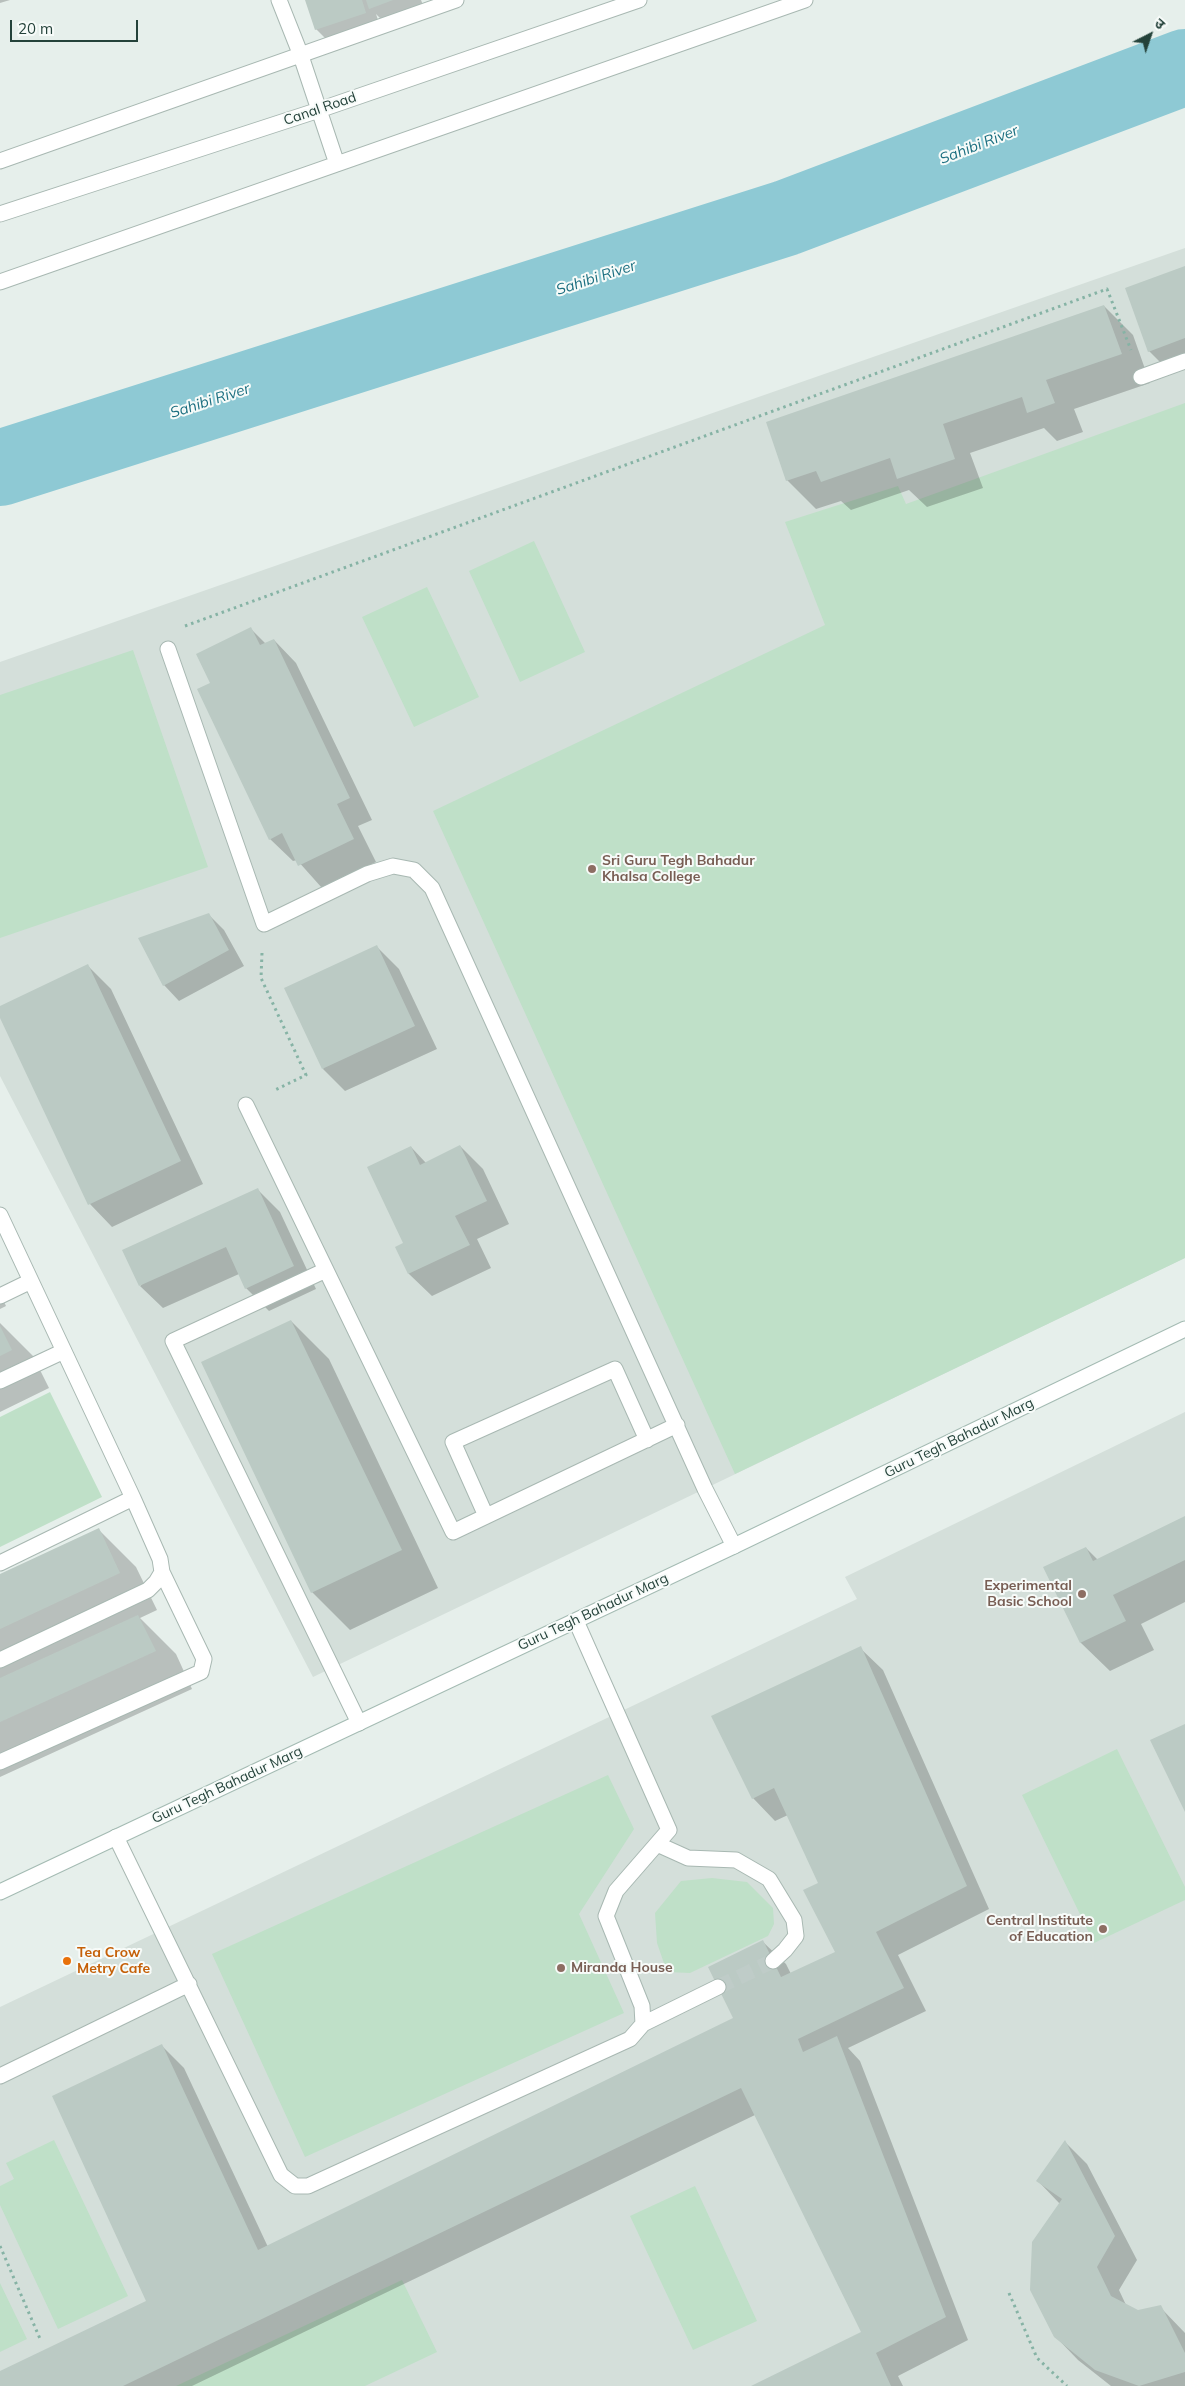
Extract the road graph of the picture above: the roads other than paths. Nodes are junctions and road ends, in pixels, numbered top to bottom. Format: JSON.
{"nodes":[{"id":1,"x":279,"y":0,"type":"edge"},
{"id":2,"x":456,"y":0,"type":"edge"},
{"id":3,"x":639,"y":0,"type":"edge"},
{"id":4,"x":805,"y":0,"type":"edge"},
{"id":5,"x":300,"y":53,"type":"junction"},
{"id":6,"x":319,"y":110,"type":"junction"},
{"id":7,"x":0,"y":161,"type":"edge"},
{"id":8,"x":337,"y":164,"type":"junction"},
{"id":9,"x":0,"y":214,"type":"edge"},
{"id":10,"x":0,"y":282,"type":"edge"},
{"id":11,"x":1185,"y":361,"type":"edge"},
{"id":12,"x":1141,"y":377,"type":"road end"},
{"id":13,"x":168,"y":649,"type":"road end"},
{"id":14,"x":246,"y":1105,"type":"road end"},
{"id":15,"x":0,"y":1215,"type":"edge"},
{"id":16,"x":326,"y":1270,"type":"junction"},
{"id":17,"x":31,"y":1281,"type":"junction"},
{"id":18,"x":0,"y":1296,"type":"edge"},
{"id":19,"x":1185,"y":1329,"type":"edge"},
{"id":20,"x":64,"y":1351,"type":"junction"},
{"id":21,"x":0,"y":1381,"type":"edge"},
{"id":22,"x":677,"y":1426,"type":"junction"},
{"id":23,"x":647,"y":1440,"type":"junction"},
{"id":24,"x":132,"y":1498,"type":"junction"},
{"id":25,"x":486,"y":1516,"type":"junction"},
{"id":26,"x":734,"y":1546,"type":"junction"},
{"id":27,"x":0,"y":1563,"type":"edge"},
{"id":28,"x":162,"y":1572,"type":"junction"},
{"id":29,"x":576,"y":1621,"type":"junction"},
{"id":30,"x":0,"y":1660,"type":"edge"},
{"id":31,"x":359,"y":1723,"type":"junction"},
{"id":32,"x":0,"y":1762,"type":"edge"},
{"id":33,"x":116,"y":1837,"type":"junction"},
{"id":34,"x":657,"y":1844,"type":"junction"},
{"id":35,"x":0,"y":1892,"type":"edge"},
{"id":36,"x":773,"y":1961,"type":"tunnel mouth"},
{"id":37,"x":189,"y":1984,"type":"junction"},
{"id":38,"x":718,"y":1987,"type":"tunnel mouth"},
{"id":39,"x":643,"y":2024,"type":"junction"},
{"id":40,"x":0,"y":2076,"type":"edge"}],
"edges":[{"from":1,"to":5,"type":"street"},
{"from":2,"to":5,"type":"street"},
{"from":3,"to":6,"type":"street","name":"Canal Road"},
{"from":4,"to":8,"type":"street"},
{"from":5,"to":6,"type":"street"},
{"from":5,"to":7,"type":"street"},
{"from":6,"to":8,"type":"street"},
{"from":6,"to":9,"type":"street","name":"Canal Road"},
{"from":8,"to":10,"type":"street"},
{"from":11,"to":12,"type":"street"},
{"from":13,"to":22,"type":"street"},
{"from":14,"to":16,"type":"street"},
{"from":15,"to":17,"type":"street"},
{"from":16,"to":25,"type":"street"},
{"from":16,"to":31,"type":"street"},
{"from":17,"to":18,"type":"street"},
{"from":17,"to":20,"type":"street"},
{"from":19,"to":26,"type":"street","name":"Guru Tegh Bahadur Marg"},
{"from":20,"to":21,"type":"street"},
{"from":20,"to":24,"type":"street"},
{"from":22,"to":23,"type":"street"},
{"from":22,"to":26,"type":"street"},
{"from":23,"to":25,"type":"street"},
{"from":23,"to":25,"type":"street"},
{"from":24,"to":27,"type":"street"},
{"from":24,"to":28,"type":"street"},
{"from":26,"to":29,"type":"street","name":"Guru Tegh Bahadur Marg"},
{"from":28,"to":30,"type":"street"},
{"from":28,"to":32,"type":"street"},
{"from":29,"to":31,"type":"street","name":"Guru Tegh Bahadur Marg"},
{"from":29,"to":34,"type":"street"},
{"from":31,"to":33,"type":"street","name":"Guru Tegh Bahadur Marg"},
{"from":33,"to":35,"type":"street","name":"Guru Tegh Bahadur Marg"},
{"from":33,"to":37,"type":"street"},
{"from":34,"to":36,"type":"street"},
{"from":34,"to":39,"type":"street"},
{"from":37,"to":39,"type":"street"},
{"from":37,"to":40,"type":"street"},
{"from":38,"to":39,"type":"street"}]}
